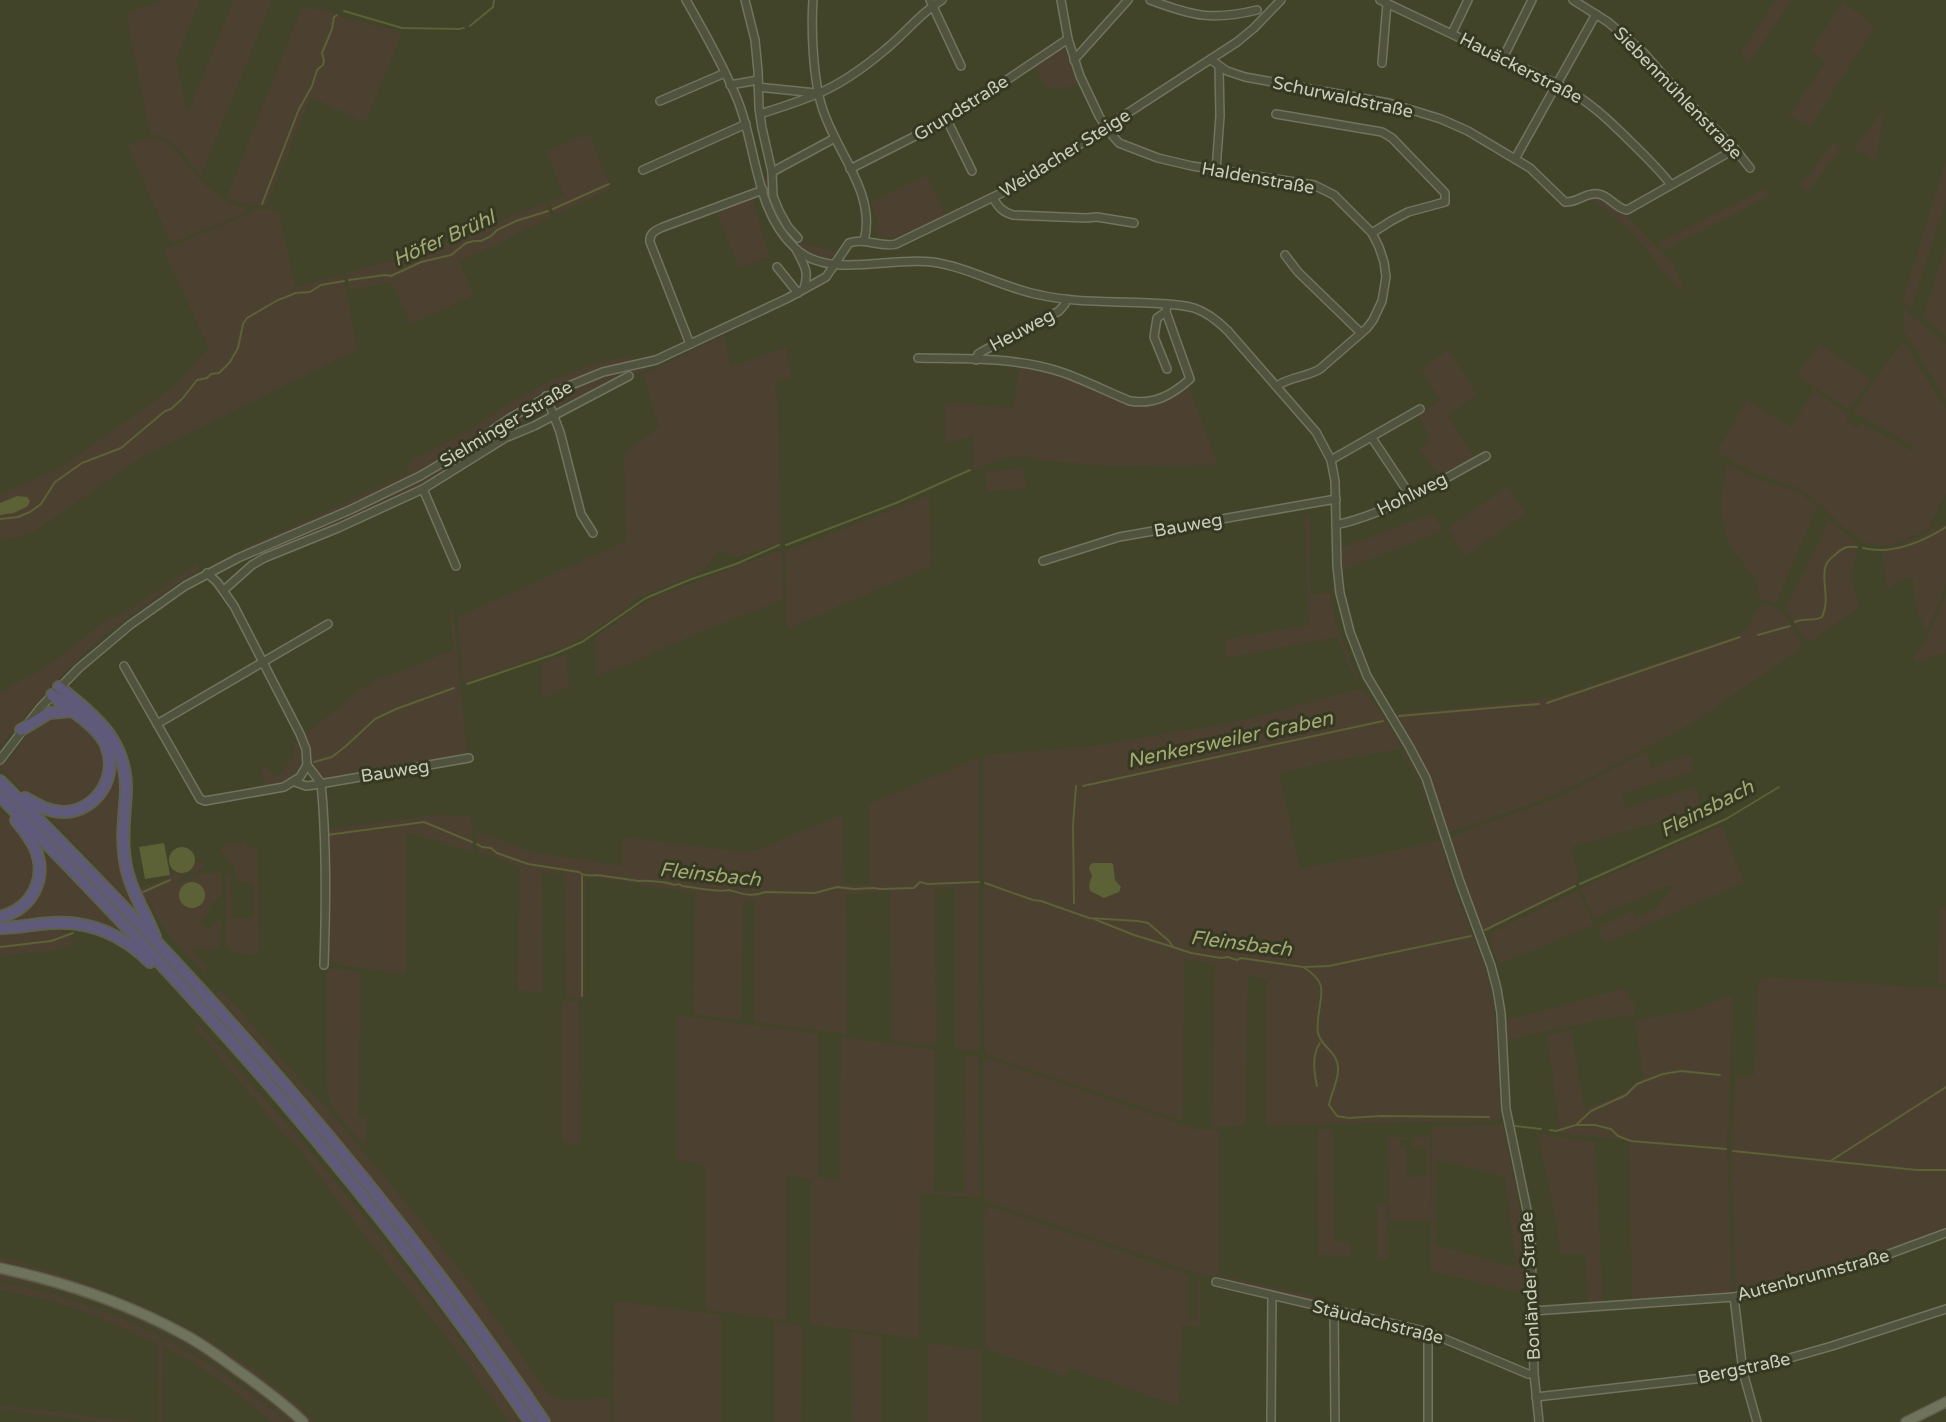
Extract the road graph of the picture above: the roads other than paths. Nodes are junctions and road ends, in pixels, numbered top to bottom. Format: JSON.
{"nodes":[{"id":1,"x":686,"y":0,"type":"edge"},
{"id":2,"x":745,"y":0,"type":"edge"},
{"id":3,"x":813,"y":0,"type":"edge"},
{"id":4,"x":942,"y":0,"type":"edge"},
{"id":5,"x":1061,"y":0,"type":"edge"},
{"id":6,"x":1128,"y":0,"type":"edge"},
{"id":7,"x":1152,"y":0,"type":"edge"},
{"id":8,"x":1255,"y":0,"type":"edge"},
{"id":9,"x":1281,"y":0,"type":"edge"},
{"id":10,"x":1468,"y":0,"type":"edge"},
{"id":11,"x":1532,"y":0,"type":"edge"},
{"id":12,"x":1573,"y":0,"type":"edge"},
{"id":13,"x":1384,"y":2,"type":"edge"},
{"id":14,"x":931,"y":3,"type":"edge"},
{"id":15,"x":1257,"y":10,"type":"junction"},
{"id":16,"x":1596,"y":14,"type":"junction"},
{"id":17,"x":1264,"y":18,"type":"junction"},
{"id":18,"x":1452,"y":33,"type":"junction"},
{"id":19,"x":1068,"y":39,"type":"junction"},
{"id":20,"x":1503,"y":58,"type":"junction"},
{"id":21,"x":1074,"y":60,"type":"junction"},
{"id":22,"x":1211,"y":60,"type":"junction"},
{"id":23,"x":1382,"y":63,"type":"dead end"},
{"id":24,"x":961,"y":66,"type":"dead end"},
{"id":25,"x":1219,"y":67,"type":"junction"},
{"id":26,"x":724,"y":73,"type":"junction"},
{"id":27,"x":758,"y":83,"type":"junction"},
{"id":28,"x":1557,"y":84,"type":"junction"},
{"id":29,"x":730,"y":85,"type":"junction"},
{"id":30,"x":819,"y":94,"type":"junction"},
{"id":31,"x":660,"y":101,"type":"dead end"},
{"id":32,"x":760,"y":114,"type":"junction"},
{"id":33,"x":1276,"y":114,"type":"dead end"},
{"id":34,"x":947,"y":120,"type":"junction"},
{"id":35,"x":746,"y":124,"type":"junction"},
{"id":36,"x":1107,"y":129,"type":"junction"},
{"id":37,"x":835,"y":138,"type":"junction"},
{"id":38,"x":1735,"y":149,"type":"junction"},
{"id":39,"x":1515,"y":159,"type":"junction"},
{"id":40,"x":770,"y":163,"type":"junction"},
{"id":41,"x":757,"y":165,"type":"junction"},
{"id":42,"x":1750,"y":168,"type":"dead end"},
{"id":43,"x":850,"y":169,"type":"junction"},
{"id":44,"x":643,"y":170,"type":"dead end"},
{"id":45,"x":1216,"y":170,"type":"junction"},
{"id":46,"x":972,"y":171,"type":"dead end"},
{"id":47,"x":772,"y":172,"type":"junction"},
{"id":48,"x":1671,"y":185,"type":"junction"},
{"id":49,"x":763,"y":190,"type":"junction"},
{"id":50,"x":993,"y":198,"type":"junction"},
{"id":51,"x":1134,"y":223,"type":"dead end"},
{"id":52,"x":1372,"y":233,"type":"junction"},
{"id":53,"x":798,"y":238,"type":"dead end"},
{"id":54,"x":864,"y":241,"type":"junction"},
{"id":55,"x":795,"y":249,"type":"junction"},
{"id":56,"x":1286,"y":255,"type":"dead end"},
{"id":57,"x":836,"y":264,"type":"junction"},
{"id":58,"x":777,"y":267,"type":"dead end"},
{"id":59,"x":801,"y":291,"type":"junction"},
{"id":60,"x":1065,"y":299,"type":"junction"},
{"id":61,"x":1166,"y":308,"type":"junction"},
{"id":62,"x":1361,"y":333,"type":"junction"},
{"id":63,"x":690,"y":344,"type":"junction"},
{"id":64,"x":918,"y":358,"type":"dead end"},
{"id":65,"x":976,"y":360,"type":"junction"},
{"id":66,"x":1167,"y":369,"type":"dead end"},
{"id":67,"x":629,"y":376,"type":"dead end"},
{"id":68,"x":1277,"y":386,"type":"junction"},
{"id":69,"x":546,"y":396,"type":"junction"},
{"id":70,"x":1420,"y":410,"type":"dead end"},
{"id":71,"x":554,"y":415,"type":"junction"},
{"id":72,"x":1372,"y":438,"type":"junction"},
{"id":73,"x":1486,"y":456,"type":"dead end"},
{"id":74,"x":1331,"y":460,"type":"junction"},
{"id":75,"x":423,"y":489,"type":"junction"},
{"id":76,"x":1412,"y":498,"type":"junction"},
{"id":77,"x":1336,"y":499,"type":"junction"},
{"id":78,"x":1336,"y":525,"type":"junction"},
{"id":79,"x":593,"y":533,"type":"dead end"},
{"id":80,"x":1043,"y":561,"type":"dead end"},
{"id":81,"x":456,"y":566,"type":"dead end"},
{"id":82,"x":207,"y":573,"type":"junction"},
{"id":83,"x":224,"y":590,"type":"junction"},
{"id":84,"x":328,"y":624,"type":"dead end"},
{"id":85,"x":262,"y":662,"type":"junction"},
{"id":86,"x":124,"y":666,"type":"dead end"},
{"id":87,"x":56,"y":691,"type":"junction"},
{"id":88,"x":71,"y":711,"type":"junction"},
{"id":89,"x":157,"y":724,"type":"junction"},
{"id":90,"x":21,"y":730,"type":"junction"},
{"id":91,"x":2,"y":758,"type":"edge"},
{"id":92,"x":469,"y":758,"type":"dead end"},
{"id":93,"x":307,"y":765,"type":"junction"},
{"id":94,"x":0,"y":781,"type":"edge"},
{"id":95,"x":296,"y":782,"type":"junction"},
{"id":96,"x":321,"y":783,"type":"junction"},
{"id":97,"x":13,"y":793,"type":"junction"},
{"id":98,"x":0,"y":798,"type":"edge"},
{"id":99,"x":0,"y":916,"type":"edge"},
{"id":100,"x":0,"y":928,"type":"edge"},
{"id":101,"x":158,"y":943,"type":"junction"},
{"id":102,"x":324,"y":965,"type":"dead end"},
{"id":103,"x":173,"y":977,"type":"junction"},
{"id":104,"x":1946,"y":1233,"type":"edge"},
{"id":105,"x":0,"y":1268,"type":"edge"},
{"id":106,"x":1216,"y":1282,"type":"dead end"},
{"id":107,"x":1272,"y":1296,"type":"junction"},
{"id":108,"x":1734,"y":1297,"type":"junction"},
{"id":109,"x":1334,"y":1309,"type":"junction"},
{"id":110,"x":1946,"y":1309,"type":"edge"},
{"id":111,"x":1533,"y":1311,"type":"junction"},
{"id":112,"x":1428,"y":1332,"type":"junction"},
{"id":113,"x":1743,"y":1372,"type":"junction"},
{"id":114,"x":1534,"y":1374,"type":"junction"},
{"id":115,"x":1536,"y":1397,"type":"junction"},
{"id":116,"x":1946,"y":1402,"type":"edge"},
{"id":117,"x":303,"y":1422,"type":"edge"},
{"id":118,"x":530,"y":1422,"type":"edge"},
{"id":119,"x":544,"y":1422,"type":"edge"},
{"id":120,"x":1271,"y":1422,"type":"edge"},
{"id":121,"x":1335,"y":1422,"type":"edge"},
{"id":122,"x":1428,"y":1422,"type":"edge"},
{"id":123,"x":1539,"y":1422,"type":"edge"},
{"id":124,"x":1757,"y":1422,"type":"edge"},
{"id":125,"x":1906,"y":1422,"type":"edge"}],
"edges":[{"from":1,"to":26,"type":"street"},
{"from":2,"to":27,"type":"street"},
{"from":3,"to":30,"type":"street"},
{"from":4,"to":14,"type":"street"},
{"from":5,"to":19,"type":"street"},
{"from":6,"to":21,"type":"street"},
{"from":7,"to":15,"type":"street"},
{"from":8,"to":15,"type":"street"},
{"from":9,"to":17,"type":"street","name":"Weidacher Steige"},
{"from":10,"to":18,"type":"street"},
{"from":11,"to":20,"type":"street"},
{"from":12,"to":16,"type":"street","name":"Siebenmühlenstraße"},
{"from":13,"to":18,"type":"street","name":"Hauäckerstraße"},
{"from":13,"to":23,"type":"street"},
{"from":14,"to":24,"type":"street"},
{"from":14,"to":30,"type":"street"},
{"from":15,"to":17,"type":"street"},
{"from":16,"to":28,"type":"street"},
{"from":16,"to":38,"type":"street","name":"Siebenmühlenstraße"},
{"from":17,"to":22,"type":"street","name":"Weidacher Steige"},
{"from":18,"to":20,"type":"street","name":"Hauäckerstraße"},
{"from":19,"to":21,"type":"street"},
{"from":19,"to":34,"type":"street","name":"Grundstraße"},
{"from":20,"to":28,"type":"street","name":"Hauäckerstraße"},
{"from":21,"to":36,"type":"street"},
{"from":22,"to":25,"type":"street","name":"Schurwaldstraße"},
{"from":22,"to":36,"type":"street","name":"Weidacher Steige"},
{"from":25,"to":39,"type":"street","name":"Schurwaldstraße"},
{"from":25,"to":45,"type":"street"},
{"from":26,"to":29,"type":"street"},
{"from":26,"to":31,"type":"street"},
{"from":27,"to":29,"type":"street"},
{"from":27,"to":30,"type":"street"},
{"from":27,"to":32,"type":"street"},
{"from":28,"to":39,"type":"street"},
{"from":28,"to":48,"type":"street","name":"Hauäckerstraße"},
{"from":29,"to":35,"type":"street"},
{"from":30,"to":32,"type":"street"},
{"from":30,"to":37,"type":"street"},
{"from":32,"to":40,"type":"street"},
{"from":33,"to":52,"type":"street"},
{"from":34,"to":43,"type":"street","name":"Grundstraße"},
{"from":34,"to":46,"type":"street"},
{"from":35,"to":41,"type":"street"},
{"from":35,"to":44,"type":"street"},
{"from":36,"to":45,"type":"street","name":"Haldenstraße"},
{"from":36,"to":50,"type":"street","name":"Weidacher Steige"},
{"from":37,"to":43,"type":"street"},
{"from":37,"to":47,"type":"street"},
{"from":38,"to":42,"type":"street","name":"Siebenmühlenstraße"},
{"from":38,"to":48,"type":"street"},
{"from":39,"to":48,"type":"street","name":"Schurwaldstraße"},
{"from":40,"to":41,"type":"street"},
{"from":40,"to":47,"type":"street"},
{"from":41,"to":49,"type":"street"},
{"from":43,"to":54,"type":"street"},
{"from":45,"to":52,"type":"street","name":"Haldenstraße"},
{"from":47,"to":53,"type":"street"},
{"from":49,"to":55,"type":"street"},
{"from":49,"to":63,"type":"street"},
{"from":50,"to":51,"type":"street"},
{"from":50,"to":54,"type":"street","name":"Weidacher Steige"},
{"from":52,"to":62,"type":"street","name":"Haldenstraße"},
{"from":54,"to":57,"type":"street"},
{"from":55,"to":57,"type":"street","name":"Bonländer Straße"},
{"from":55,"to":59,"type":"street"},
{"from":56,"to":62,"type":"street"},
{"from":57,"to":59,"type":"street","name":"Sielminger Straße"},
{"from":57,"to":60,"type":"street","name":"Bonländer Straße"},
{"from":58,"to":59,"type":"street"},
{"from":59,"to":63,"type":"street","name":"Sielminger Straße"},
{"from":60,"to":61,"type":"street","name":"Bonländer Straße"},
{"from":60,"to":65,"type":"street","name":"Heuweg"},
{"from":61,"to":65,"type":"street"},
{"from":61,"to":66,"type":"street"},
{"from":61,"to":68,"type":"street","name":"Bonländer Straße"},
{"from":62,"to":68,"type":"street","name":"Haldenstraße"},
{"from":63,"to":69,"type":"street","name":"Sielminger Straße"},
{"from":64,"to":65,"type":"street"},
{"from":67,"to":71,"type":"street","name":"Sielminger Straße"},
{"from":68,"to":74,"type":"street","name":"Bonländer Straße"},
{"from":69,"to":71,"type":"street"},
{"from":69,"to":82,"type":"street","name":"Sielminger Straße"},
{"from":70,"to":72,"type":"street"},
{"from":71,"to":75,"type":"street","name":"Sielminger Straße"},
{"from":71,"to":79,"type":"street"},
{"from":72,"to":74,"type":"street"},
{"from":72,"to":76,"type":"street"},
{"from":73,"to":76,"type":"street","name":"Hohlweg"},
{"from":74,"to":77,"type":"street","name":"Bonländer Straße"},
{"from":75,"to":81,"type":"street"},
{"from":75,"to":83,"type":"street","name":"Sielminger Straße"},
{"from":76,"to":78,"type":"street","name":"Hohlweg"},
{"from":77,"to":78,"type":"street","name":"Bonländer Straße"},
{"from":77,"to":80,"type":"street","name":"Bauweg"},
{"from":78,"to":111,"type":"street","name":"Bonländer Straße"},
{"from":82,"to":83,"type":"street"},
{"from":82,"to":87,"type":"street","name":"Sielminger Straße"},
{"from":83,"to":85,"type":"street"},
{"from":84,"to":85,"type":"street"},
{"from":85,"to":89,"type":"street"},
{"from":85,"to":93,"type":"street"},
{"from":86,"to":89,"type":"street"},
{"from":87,"to":88,"type":"highway"},
{"from":87,"to":90,"type":"street","name":"Sielminger Straße"},
{"from":87,"to":101,"type":"highway"},
{"from":88,"to":90,"type":"highway"},
{"from":88,"to":97,"type":"highway"},
{"from":89,"to":95,"type":"street"},
{"from":90,"to":91,"type":"street","name":"Sielminger Straße"},
{"from":92,"to":96,"type":"street","name":"Bauweg"},
{"from":93,"to":95,"type":"street"},
{"from":93,"to":96,"type":"street"},
{"from":94,"to":97,"type":"highway"},
{"from":95,"to":96,"type":"street","name":"Bauweg"},
{"from":96,"to":102,"type":"street"},
{"from":97,"to":101,"type":"highway"},
{"from":98,"to":99,"type":"highway"},
{"from":98,"to":103,"type":"highway"},
{"from":100,"to":103,"type":"highway"},
{"from":101,"to":119,"type":"highway"},
{"from":103,"to":118,"type":"highway"},
{"from":104,"to":108,"type":"street","name":"Autenbrunnstraße"},
{"from":105,"to":117,"type":"main road"},
{"from":106,"to":107,"type":"street","name":"Stäudachstraße"},
{"from":107,"to":109,"type":"street","name":"Stäudachstraße"},
{"from":107,"to":120,"type":"street"},
{"from":108,"to":111,"type":"street","name":"Autenbrunnstraße"},
{"from":108,"to":113,"type":"street"},
{"from":109,"to":112,"type":"street","name":"Stäudachstraße"},
{"from":109,"to":121,"type":"street"},
{"from":110,"to":113,"type":"street","name":"Bergstraße"},
{"from":111,"to":114,"type":"street","name":"Bonländer Straße"},
{"from":112,"to":114,"type":"street","name":"Stäudachstraße"},
{"from":112,"to":122,"type":"street"},
{"from":113,"to":115,"type":"street","name":"Bergstraße"},
{"from":113,"to":124,"type":"street"},
{"from":114,"to":115,"type":"street","name":"Bonländer Straße"},
{"from":115,"to":123,"type":"street","name":"Bonländer Straße"},
{"from":116,"to":125,"type":"main road"}]}
